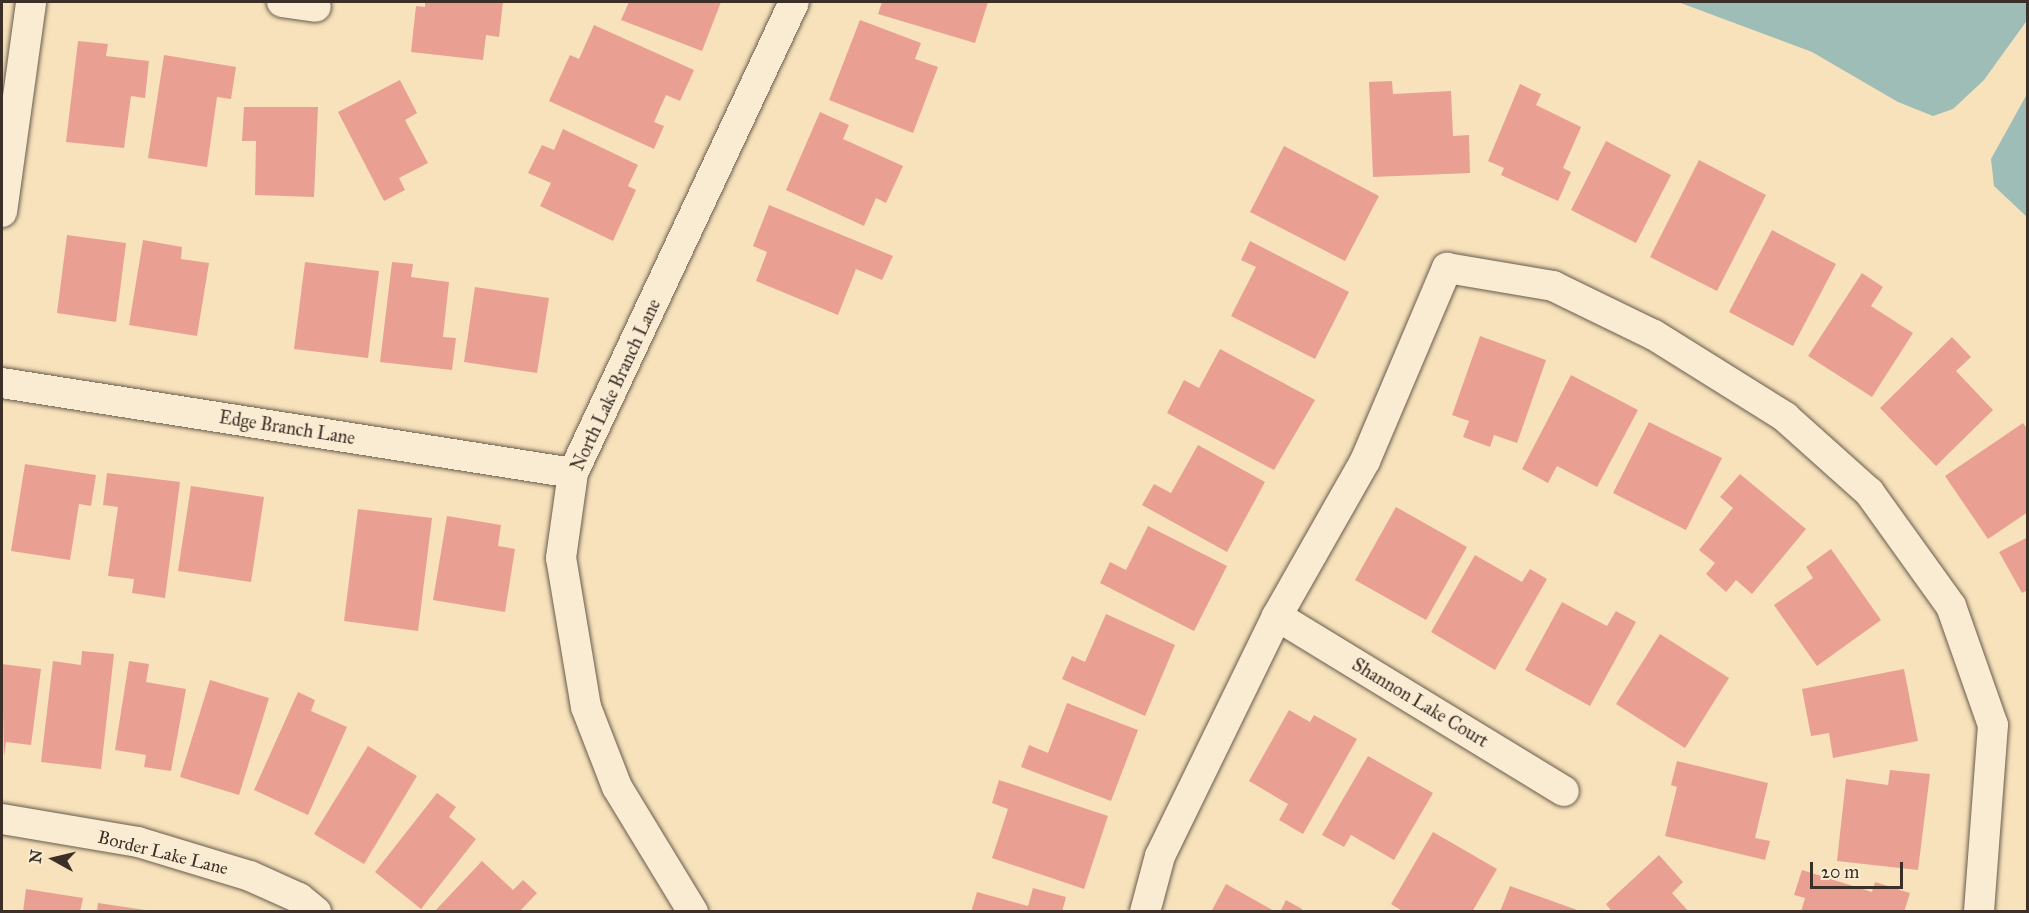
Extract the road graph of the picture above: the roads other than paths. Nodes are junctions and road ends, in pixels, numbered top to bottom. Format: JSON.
{"nodes":[{"id":1,"x":31,"y":2,"type":"edge"},
{"id":2,"x":282,"y":2,"type":"edge"},
{"id":3,"x":794,"y":2,"type":"edge"},
{"id":4,"x":316,"y":7,"type":"dead end"},
{"id":5,"x":2,"y":212,"type":"edge"},
{"id":6,"x":2,"y":383,"type":"edge"},
{"id":7,"x":573,"y":473,"type":"junction"},
{"id":8,"x":1277,"y":616,"type":"junction"},
{"id":9,"x":1564,"y":791,"type":"dead end"},
{"id":10,"x":2,"y":819,"type":"edge"},
{"id":11,"x":680,"y":908,"type":"edge"},
{"id":12,"x":316,"y":912,"type":"edge"},
{"id":13,"x":1145,"y":912,"type":"edge"},
{"id":14,"x":1979,"y":912,"type":"edge"}],
"edges":[{"from":1,"to":5,"type":"street"},
{"from":2,"to":4,"type":"street"},
{"from":3,"to":7,"type":"street","name":"North Lake Branch Lane"},
{"from":6,"to":7,"type":"street","name":"Edge Branch Lane"},
{"from":7,"to":11,"type":"street","name":"North Lake Branch Lane"},
{"from":8,"to":9,"type":"street","name":"Shannon Lake Court"},
{"from":8,"to":13,"type":"street"},
{"from":8,"to":14,"type":"street"},
{"from":10,"to":12,"type":"street","name":"Border Lake Lane"}]}
